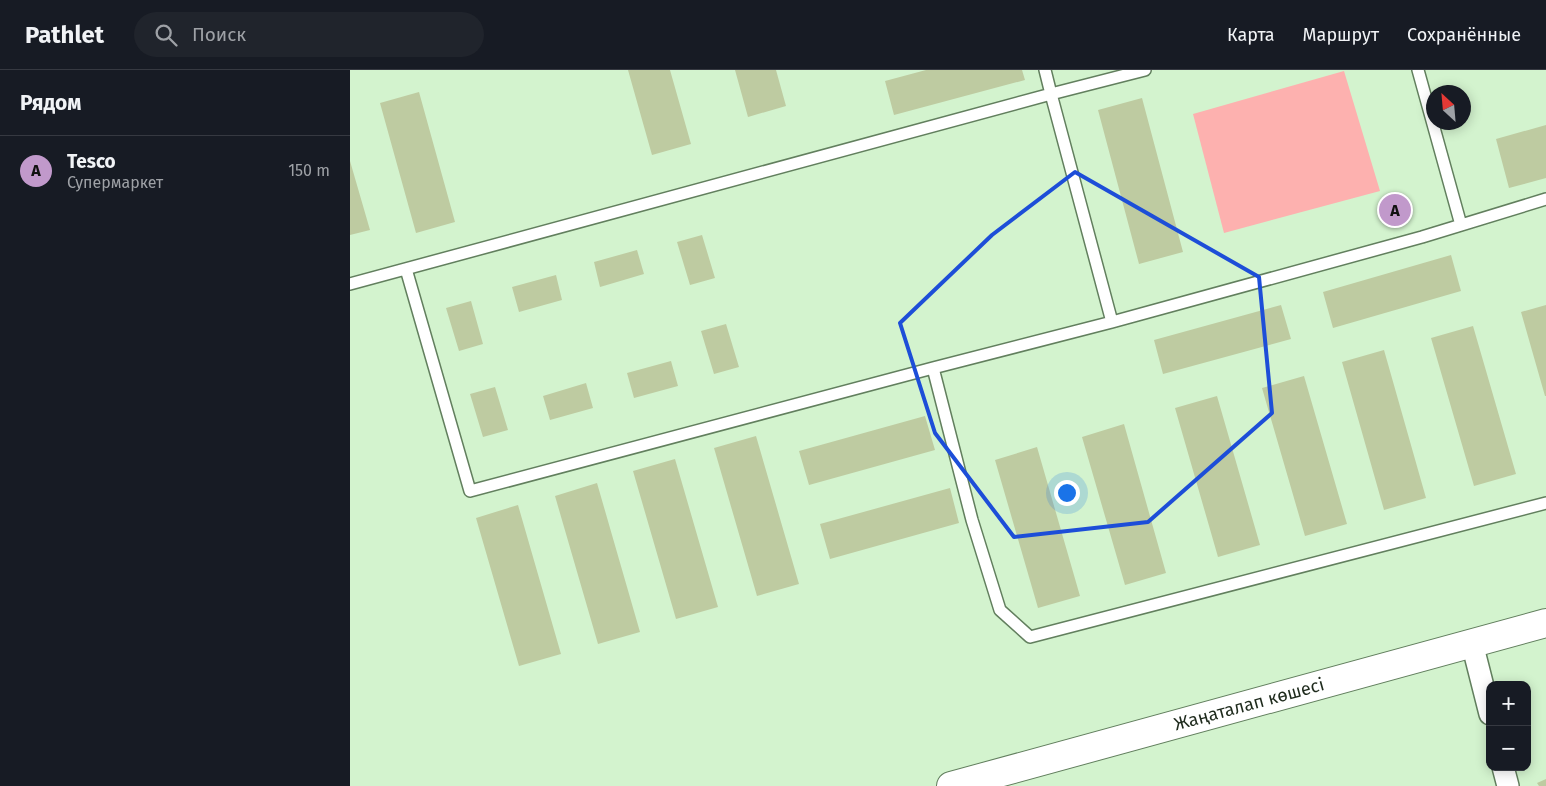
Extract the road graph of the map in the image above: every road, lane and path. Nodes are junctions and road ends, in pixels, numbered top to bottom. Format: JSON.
{"nodes":[{"id":1,"x":1046,"y":70,"type":"edge"},
{"id":2,"x":1144,"y":70,"type":"edge"},
{"id":3,"x":1418,"y":70,"type":"edge"},
{"id":4,"x":1051,"y":94,"type":"junction"},
{"id":5,"x":1546,"y":199,"type":"edge"},
{"id":6,"x":1460,"y":225,"type":"junction"},
{"id":7,"x":406,"y":269,"type":"junction"},
{"id":8,"x":350,"y":284,"type":"edge"},
{"id":9,"x":1112,"y":322,"type":"junction"},
{"id":10,"x":933,"y":368,"type":"junction"},
{"id":11,"x":1546,"y":502,"type":"edge"},
{"id":12,"x":1546,"y":623,"type":"edge"},
{"id":13,"x":1472,"y":643,"type":"junction"},
{"id":14,"x":1486,"y":698,"type":"edge"},
{"id":15,"x":1504,"y":771,"type":"edge"},
{"id":16,"x":953,"y":786,"type":"edge"},
{"id":17,"x":1508,"y":786,"type":"edge"}],
"edges":[{"from":1,"to":4,"type":"lane"},
{"from":2,"to":4,"type":"lane"},
{"from":3,"to":6,"type":"lane"},
{"from":4,"to":7,"type":"lane"},
{"from":4,"to":9,"type":"lane"},
{"from":5,"to":6,"type":"lane"},
{"from":6,"to":9,"type":"lane"},
{"from":7,"to":8,"type":"lane"},
{"from":7,"to":10,"type":"lane"},
{"from":9,"to":10,"type":"lane"},
{"from":10,"to":11,"type":"lane"},
{"from":12,"to":13,"type":"main road","name":"Жаңаталап көшесі"},
{"from":13,"to":14,"type":"street"},
{"from":13,"to":16,"type":"main road","name":"Жаңаталап көшесі"},
{"from":15,"to":17,"type":"street"}]}
